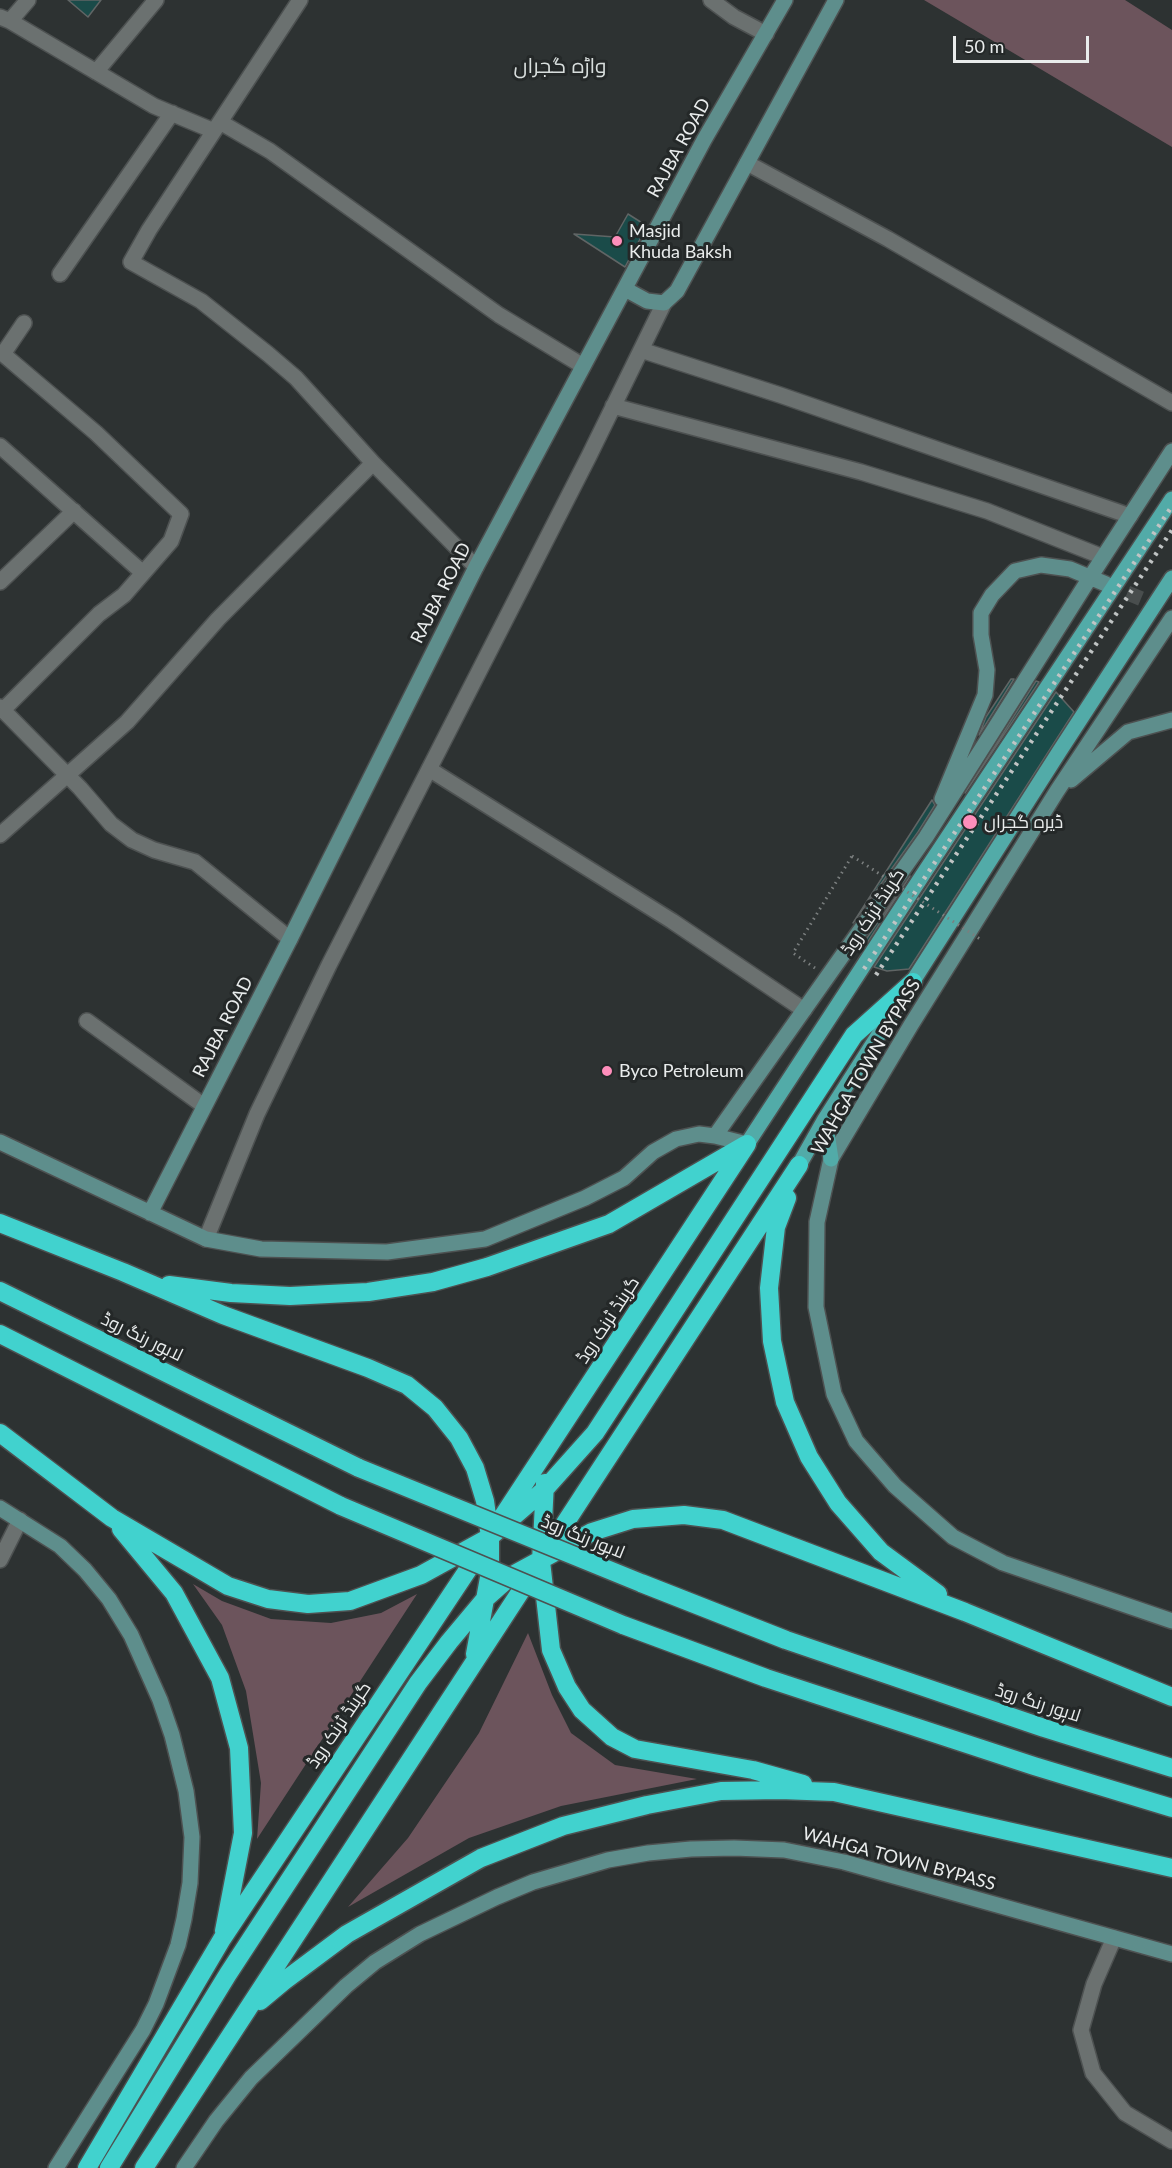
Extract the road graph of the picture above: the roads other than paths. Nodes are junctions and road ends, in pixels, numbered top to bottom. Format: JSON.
{"nodes":[{"id":1,"x":28,"y":0,"type":"edge"},
{"id":2,"x":156,"y":0,"type":"edge"},
{"id":3,"x":300,"y":0,"type":"edge"},
{"id":4,"x":711,"y":0,"type":"edge"},
{"id":5,"x":785,"y":0,"type":"edge"},
{"id":6,"x":836,"y":0,"type":"edge"},
{"id":7,"x":5,"y":19,"type":"edge"},
{"id":8,"x":766,"y":34,"type":"junction"},
{"id":9,"x":96,"y":72,"type":"junction"},
{"id":10,"x":172,"y":113,"type":"junction"},
{"id":11,"x":217,"y":126,"type":"junction"},
{"id":12,"x":747,"y":163,"type":"junction"},
{"id":13,"x":60,"y":274,"type":"dead end"},
{"id":14,"x":625,"y":290,"type":"junction"},
{"id":15,"x":664,"y":303,"type":"junction"},
{"id":16,"x":24,"y":323,"type":"dead end"},
{"id":17,"x":641,"y":350,"type":"junction"},
{"id":18,"x":1,"y":355,"type":"edge"},
{"id":19,"x":583,"y":366,"type":"junction"},
{"id":20,"x":1172,"y":403,"type":"edge"},
{"id":21,"x":614,"y":406,"type":"junction"},
{"id":22,"x":0,"y":446,"type":"edge"},
{"id":23,"x":1172,"y":451,"type":"edge"},
{"id":24,"x":374,"y":463,"type":"junction"},
{"id":25,"x":1172,"y":499,"type":"edge"},
{"id":26,"x":74,"y":512,"type":"junction"},
{"id":27,"x":1130,"y":516,"type":"junction"},
{"id":28,"x":1103,"y":556,"type":"junction"},
{"id":29,"x":476,"y":567,"type":"junction"},
{"id":30,"x":143,"y":573,"type":"junction"},
{"id":31,"x":1090,"y":576,"type":"junction"},
{"id":32,"x":1172,"y":578,"type":"edge"},
{"id":33,"x":0,"y":582,"type":"edge"},
{"id":34,"x":1106,"y":584,"type":"tunnel mouth"},
{"id":35,"x":1170,"y":613,"type":"edge"},
{"id":36,"x":1,"y":708,"type":"edge"},
{"id":37,"x":1172,"y":720,"type":"edge"},
{"id":38,"x":429,"y":769,"type":"junction"},
{"id":39,"x":68,"y":775,"type":"junction"},
{"id":40,"x":1057,"y":791,"type":"junction"},
{"id":41,"x":0,"y":835,"type":"edge"},
{"id":42,"x":926,"y":837,"type":"junction"},
{"id":43,"x":290,"y":939,"type":"junction"},
{"id":44,"x":913,"y":982,"type":"junction"},
{"id":45,"x":804,"y":1010,"type":"junction"},
{"id":46,"x":87,"y":1022,"type":"dead end"},
{"id":47,"x":204,"y":1106,"type":"junction"},
{"id":48,"x":825,"y":1119,"type":"junction"},
{"id":49,"x":715,"y":1136,"type":"junction"},
{"id":50,"x":0,"y":1142,"type":"edge"},
{"id":51,"x":747,"y":1144,"type":"junction"},
{"id":52,"x":831,"y":1159,"type":"junction"},
{"id":53,"x":799,"y":1165,"type":"junction"},
{"id":54,"x":150,"y":1213,"type":"junction"},
{"id":55,"x":0,"y":1223,"type":"edge"},
{"id":56,"x":206,"y":1239,"type":"junction"},
{"id":57,"x":146,"y":1282,"type":"junction"},
{"id":58,"x":0,"y":1291,"type":"edge"},
{"id":59,"x":0,"y":1334,"type":"edge"},
{"id":60,"x":0,"y":1434,"type":"edge"},
{"id":61,"x":553,"y":1443,"type":"junction"},
{"id":62,"x":544,"y":1490,"type":"junction"},
{"id":63,"x":0,"y":1508,"type":"edge"},
{"id":64,"x":112,"y":1518,"type":"junction"},
{"id":65,"x":20,"y":1520,"type":"junction"},
{"id":66,"x":490,"y":1537,"type":"junction"},
{"id":67,"x":0,"y":1560,"type":"edge"},
{"id":68,"x":541,"y":1561,"type":"junction"},
{"id":69,"x":485,"y":1599,"type":"junction"},
{"id":70,"x":965,"y":1612,"type":"junction"},
{"id":71,"x":1172,"y":1621,"type":"edge"},
{"id":72,"x":473,"y":1662,"type":"junction"},
{"id":73,"x":1172,"y":1696,"type":"edge"},
{"id":74,"x":1172,"y":1768,"type":"edge"},
{"id":75,"x":834,"y":1792,"type":"junction"},
{"id":76,"x":1172,"y":1808,"type":"edge"},
{"id":77,"x":1172,"y":1868,"type":"edge"},
{"id":78,"x":1114,"y":1938,"type":"junction"},
{"id":79,"x":222,"y":1939,"type":"junction"},
{"id":80,"x":1172,"y":1953,"type":"edge"},
{"id":81,"x":244,"y":2016,"type":"junction"},
{"id":82,"x":1172,"y":2141,"type":"edge"},
{"id":83,"x":56,"y":2168,"type":"edge"},
{"id":84,"x":87,"y":2168,"type":"edge"},
{"id":85,"x":109,"y":2168,"type":"edge"},
{"id":86,"x":144,"y":2168,"type":"edge"},
{"id":87,"x":184,"y":2168,"type":"edge"}],
"edges":[{"from":1,"to":7,"type":"street"},
{"from":2,"to":9,"type":"street"},
{"from":3,"to":11,"type":"street"},
{"from":4,"to":8,"type":"street"},
{"from":5,"to":8,"type":"street","name":"RAJBA ROAD"},
{"from":6,"to":12,"type":"street"},
{"from":7,"to":9,"type":"street"},
{"from":8,"to":14,"type":"street","name":"RAJBA ROAD"},
{"from":9,"to":10,"type":"street"},
{"from":10,"to":11,"type":"street"},
{"from":10,"to":13,"type":"street"},
{"from":11,"to":19,"type":"street"},
{"from":11,"to":24,"type":"street"},
{"from":12,"to":15,"type":"street"},
{"from":12,"to":20,"type":"street"},
{"from":14,"to":15,"type":"street"},
{"from":14,"to":19,"type":"street","name":"RAJBA ROAD"},
{"from":15,"to":17,"type":"street"},
{"from":16,"to":18,"type":"street"},
{"from":17,"to":21,"type":"street"},
{"from":17,"to":27,"type":"street"},
{"from":18,"to":30,"type":"street"},
{"from":19,"to":29,"type":"street","name":"RAJBA ROAD"},
{"from":21,"to":28,"type":"street"},
{"from":21,"to":38,"type":"street"},
{"from":22,"to":26,"type":"street"},
{"from":23,"to":27,"type":"street"},
{"from":24,"to":29,"type":"street"},
{"from":24,"to":39,"type":"street"},
{"from":25,"to":51,"type":"main road","name":"گرینڈ ٹرنک روڈ"},
{"from":26,"to":30,"type":"street"},
{"from":26,"to":33,"type":"street"},
{"from":27,"to":28,"type":"street"},
{"from":28,"to":31,"type":"street"},
{"from":29,"to":43,"type":"street","name":"RAJBA ROAD"},
{"from":30,"to":36,"type":"street"},
{"from":31,"to":34,"type":"street"},
{"from":31,"to":42,"type":"street"},
{"from":31,"to":42,"type":"street"},
{"from":32,"to":44,"type":"main road"},
{"from":35,"to":40,"type":"street","name":"WAHGA TOWN BYPASS"},
{"from":36,"to":39,"type":"street"},
{"from":37,"to":40,"type":"street"},
{"from":38,"to":45,"type":"street"},
{"from":38,"to":56,"type":"street"},
{"from":39,"to":41,"type":"street"},
{"from":39,"to":43,"type":"street"},
{"from":40,"to":52,"type":"street","name":"WAHGA TOWN BYPASS"},
{"from":42,"to":45,"type":"street"},
{"from":43,"to":47,"type":"street","name":"RAJBA ROAD"},
{"from":44,"to":48,"type":"main road"},
{"from":44,"to":62,"type":"highway"},
{"from":45,"to":49,"type":"street"},
{"from":46,"to":47,"type":"street"},
{"from":47,"to":54,"type":"street","name":"RAJBA ROAD"},
{"from":48,"to":52,"type":"main road"},
{"from":48,"to":53,"type":"main road"},
{"from":49,"to":51,"type":"street"},
{"from":49,"to":56,"type":"street"},
{"from":50,"to":54,"type":"street"},
{"from":51,"to":57,"type":"highway"},
{"from":51,"to":61,"type":"highway","name":"گرینڈ ٹرنک روڈ"},
{"from":52,"to":71,"type":"street","name":"WAHGA TOWN BYPASS"},
{"from":53,"to":68,"type":"highway"},
{"from":53,"to":70,"type":"highway"},
{"from":54,"to":56,"type":"street"},
{"from":55,"to":57,"type":"highway"},
{"from":57,"to":66,"type":"highway"},
{"from":58,"to":74,"type":"highway","name":"لاہور رنگ روڈ","bridge":true},
{"from":59,"to":76,"type":"highway","bridge":true},
{"from":60,"to":64,"type":"highway"},
{"from":61,"to":62,"type":"highway"},
{"from":61,"to":66,"type":"highway","name":"گرینڈ ٹرنک روڈ"},
{"from":62,"to":66,"type":"highway"},
{"from":62,"to":68,"type":"highway"},
{"from":63,"to":65,"type":"street"},
{"from":64,"to":66,"type":"highway"},
{"from":64,"to":79,"type":"highway"},
{"from":65,"to":67,"type":"street"},
{"from":65,"to":83,"type":"street"},
{"from":66,"to":69,"type":"highway"},
{"from":66,"to":79,"type":"highway","name":"گرینڈ ٹرنک روڈ"},
{"from":68,"to":69,"type":"highway"},
{"from":68,"to":70,"type":"highway"},
{"from":68,"to":72,"type":"highway"},
{"from":68,"to":75,"type":"highway"},
{"from":69,"to":72,"type":"highway"},
{"from":69,"to":85,"type":"highway"},
{"from":70,"to":73,"type":"highway"},
{"from":72,"to":81,"type":"highway"},
{"from":75,"to":77,"type":"highway"},
{"from":75,"to":81,"type":"highway"},
{"from":78,"to":80,"type":"street","name":"WAHGA TOWN BYPASS"},
{"from":78,"to":82,"type":"street"},
{"from":78,"to":87,"type":"street","name":"WAHGA TOWN BYPASS"},
{"from":79,"to":84,"type":"highway","name":"گرینڈ ٹرنک روڈ"},
{"from":81,"to":86,"type":"highway"}]}
